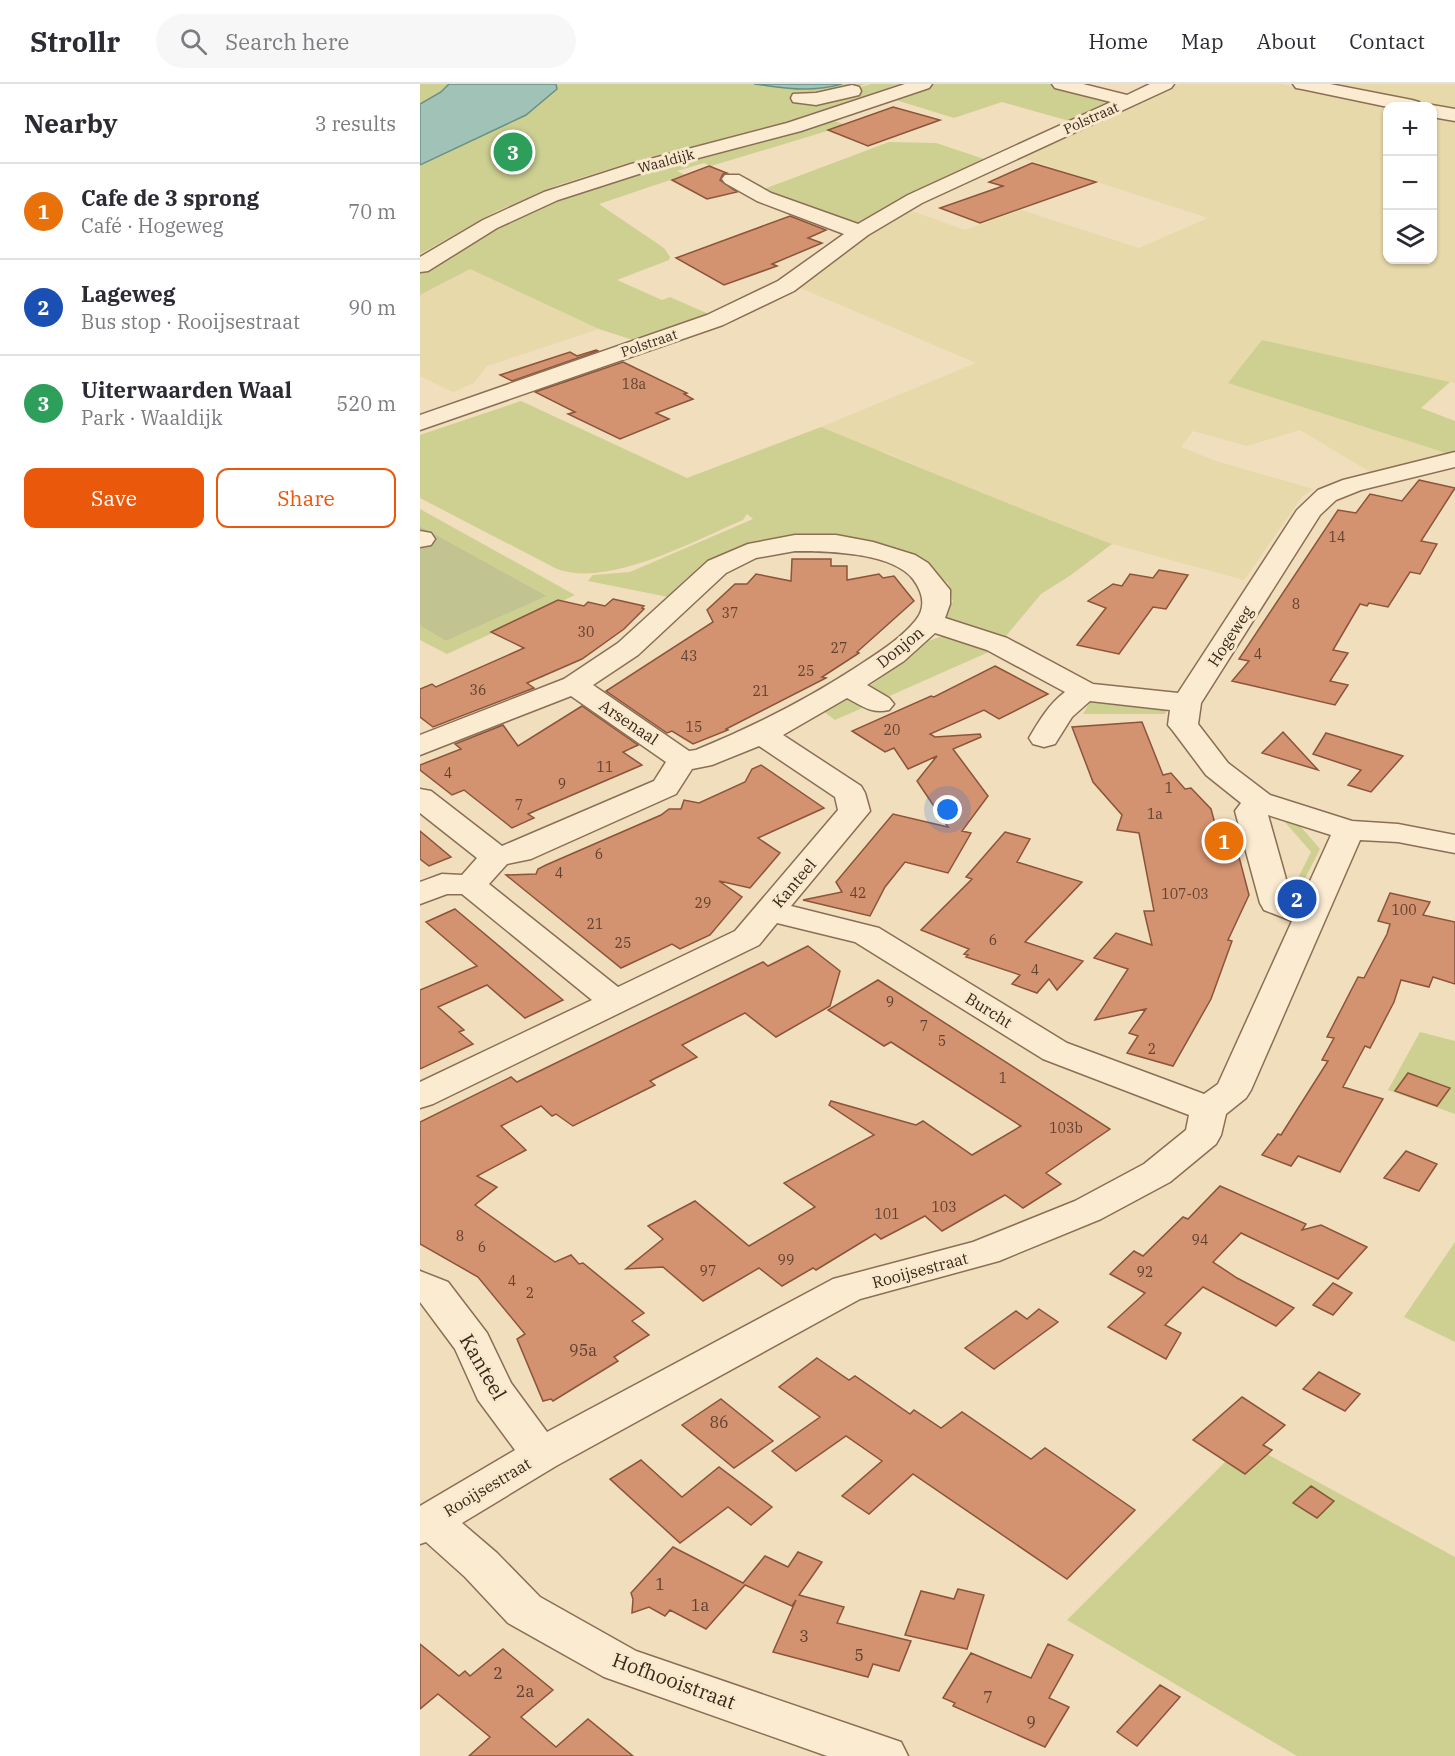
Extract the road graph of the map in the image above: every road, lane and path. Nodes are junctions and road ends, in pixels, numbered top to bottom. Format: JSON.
{"nodes":[{"id":1,"x":873,"y":84,"type":"edge"},
{"id":2,"x":923,"y":84,"type":"edge"},
{"id":3,"x":1061,"y":84,"type":"edge"},
{"id":4,"x":1165,"y":84,"type":"edge"},
{"id":5,"x":1302,"y":84,"type":"edge"},
{"id":6,"x":800,"y":98,"type":"dead end"},
{"id":7,"x":1130,"y":101,"type":"junction"},
{"id":8,"x":1392,"y":102,"type":"edge"},
{"id":9,"x":1437,"y":112,"type":"edge"},
{"id":10,"x":1455,"y":115,"type":"edge"},
{"id":11,"x":732,"y":179,"type":"dead end"},
{"id":12,"x":861,"y":231,"type":"junction"},
{"id":13,"x":420,"y":266,"type":"edge"},
{"id":14,"x":420,"y":423,"type":"edge"},
{"id":15,"x":1455,"y":459,"type":"edge"},
{"id":16,"x":930,"y":622,"type":"junction"},
{"id":17,"x":574,"y":685,"type":"junction"},
{"id":18,"x":847,"y":686,"type":"junction"},
{"id":19,"x":1086,"y":692,"type":"junction"},
{"id":20,"x":1186,"y":703,"type":"junction"},
{"id":21,"x":879,"y":704,"type":"dead end"},
{"id":22,"x":762,"y":734,"type":"junction"},
{"id":23,"x":1044,"y":738,"type":"dead end"},
{"id":24,"x":420,"y":746,"type":"edge"},
{"id":25,"x":683,"y":760,"type":"junction"},
{"id":26,"x":420,"y":798,"type":"edge"},
{"id":27,"x":1259,"y":802,"type":"junction"},
{"id":28,"x":1349,"y":830,"type":"junction"},
{"id":29,"x":1455,"y":844,"type":"edge"},
{"id":30,"x":478,"y":869,"type":"junction"},
{"id":31,"x":420,"y":894,"type":"edge"},
{"id":32,"x":770,"y":911,"type":"junction"},
{"id":33,"x":1310,"y":917,"type":"junction"},
{"id":34,"x":616,"y":1002,"type":"junction"},
{"id":35,"x":420,"y":1096,"type":"edge"},
{"id":36,"x":1209,"y":1109,"type":"junction"},
{"id":37,"x":420,"y":1285,"type":"edge"},
{"id":38,"x":541,"y":1455,"type":"junction"},
{"id":39,"x":426,"y":1524,"type":"edge"},
{"id":40,"x":884,"y":1756,"type":"edge"}],
"edges":[{"from":1,"to":6,"type":"street"},
{"from":2,"to":13,"type":"street","name":"Waaldijk"},
{"from":3,"to":7,"type":"street","name":"Polstraat"},
{"from":4,"to":7,"type":"street"},
{"from":5,"to":8,"type":"street"},
{"from":7,"to":12,"type":"street","name":"Polstraat"},
{"from":9,"to":10,"type":"street"},
{"from":11,"to":12,"type":"street"},
{"from":12,"to":14,"type":"street","name":"Polstraat"},
{"from":15,"to":20,"type":"street","name":"Hogeweg"},
{"from":16,"to":17,"type":"street","name":"Donjon"},
{"from":16,"to":18,"type":"street","name":"Donjon"},
{"from":16,"to":19,"type":"street"},
{"from":17,"to":24,"type":"street","name":"Donjon"},
{"from":17,"to":25,"type":"street","name":"Arsenaal"},
{"from":18,"to":21,"type":"street"},
{"from":18,"to":22,"type":"street","name":"Donjon"},
{"from":19,"to":20,"type":"street"},
{"from":19,"to":23,"type":"street"},
{"from":20,"to":27,"type":"street"},
{"from":22,"to":25,"type":"street","name":"Donjon"},
{"from":22,"to":32,"type":"street","name":"Kanteel"},
{"from":25,"to":30,"type":"street"},
{"from":26,"to":30,"type":"street"},
{"from":27,"to":28,"type":"street"},
{"from":27,"to":33,"type":"street"},
{"from":28,"to":29,"type":"street"},
{"from":28,"to":33,"type":"street"},
{"from":30,"to":31,"type":"street"},
{"from":30,"to":34,"type":"street"},
{"from":32,"to":34,"type":"street","name":"Kanteel"},
{"from":32,"to":36,"type":"street","name":"Burcht"},
{"from":33,"to":36,"type":"street"},
{"from":34,"to":35,"type":"street","name":"Kanteel"},
{"from":36,"to":38,"type":"street","name":"Rooijsestraat"},
{"from":37,"to":38,"type":"street","name":"Kanteel"},
{"from":38,"to":39,"type":"street","name":"Rooijsestraat"},
{"from":39,"to":40,"type":"street","name":"Hofhooistraat"}]}
